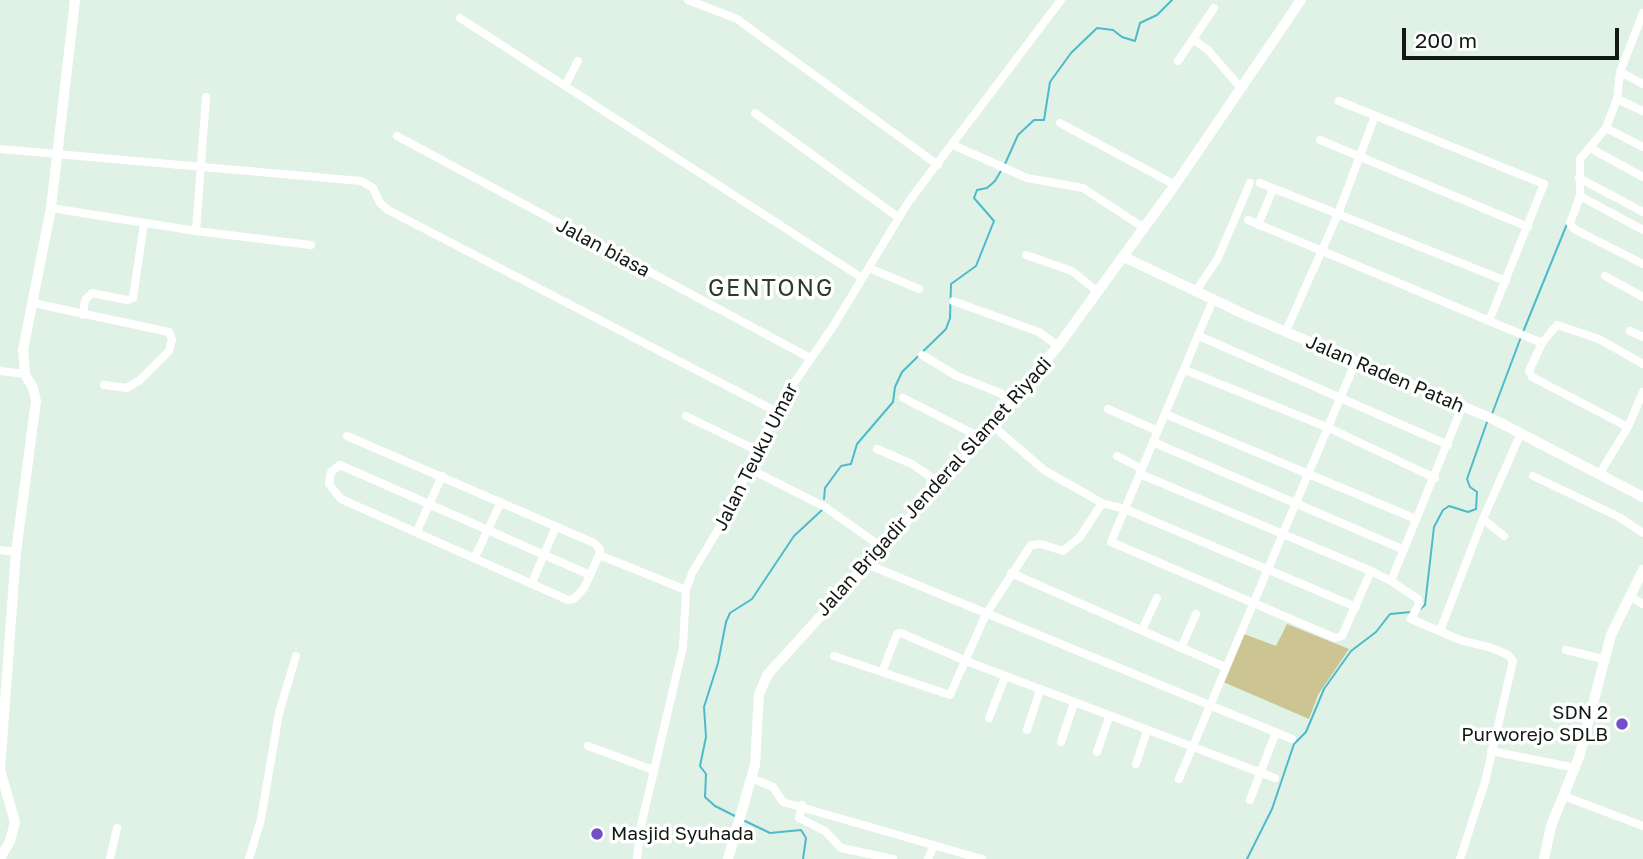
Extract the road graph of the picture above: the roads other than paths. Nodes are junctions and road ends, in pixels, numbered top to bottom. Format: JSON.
{"nodes":[{"id":1,"x":75,"y":0,"type":"edge"},
{"id":2,"x":688,"y":0,"type":"edge"},
{"id":3,"x":1061,"y":0,"type":"edge"},
{"id":4,"x":1301,"y":0,"type":"edge"},
{"id":5,"x":1214,"y":8,"type":"dead end"},
{"id":6,"x":1642,"y":16,"type":"edge"},
{"id":7,"x":460,"y":18,"type":"dead end"},
{"id":8,"x":1194,"y":40,"type":"junction"},
{"id":9,"x":578,"y":61,"type":"dead end"},
{"id":10,"x":1178,"y":61,"type":"dead end"},
{"id":11,"x":1620,"y":72,"type":"junction"},
{"id":12,"x":1643,"y":84,"type":"edge"},
{"id":13,"x":565,"y":86,"type":"junction"},
{"id":14,"x":1240,"y":87,"type":"junction"},
{"id":15,"x":206,"y":97,"type":"dead end"},
{"id":16,"x":1617,"y":100,"type":"junction"},
{"id":17,"x":1339,"y":101,"type":"dead end"},
{"id":18,"x":1643,"y":111,"type":"edge"},
{"id":19,"x":755,"y":113,"type":"dead end"},
{"id":20,"x":1375,"y":116,"type":"junction"},
{"id":21,"x":1060,"y":123,"type":"dead end"},
{"id":22,"x":1606,"y":128,"type":"junction"},
{"id":23,"x":397,"y":136,"type":"dead end"},
{"id":24,"x":1320,"y":140,"type":"dead end"},
{"id":25,"x":953,"y":145,"type":"junction"},
{"id":26,"x":1643,"y":147,"type":"edge"},
{"id":27,"x":1590,"y":148,"type":"junction"},
{"id":28,"x":0,"y":149,"type":"edge"},
{"id":29,"x":59,"y":154,"type":"junction"},
{"id":30,"x":1360,"y":157,"type":"junction"},
{"id":31,"x":938,"y":165,"type":"junction"},
{"id":32,"x":201,"y":168,"type":"junction"},
{"id":33,"x":1643,"y":177,"type":"edge"},
{"id":34,"x":1579,"y":178,"type":"junction"},
{"id":35,"x":1175,"y":185,"type":"junction"},
{"id":36,"x":1273,"y":189,"type":"junction"},
{"id":37,"x":1580,"y":196,"type":"junction"},
{"id":38,"x":51,"y":208,"type":"junction"},
{"id":39,"x":1643,"y":212,"type":"edge"},
{"id":40,"x":1338,"y":214,"type":"junction"},
{"id":41,"x":899,"y":218,"type":"junction"},
{"id":42,"x":1248,"y":220,"type":"dead end"},
{"id":43,"x":144,"y":223,"type":"junction"},
{"id":44,"x":1258,"y":225,"type":"junction"},
{"id":45,"x":1528,"y":227,"type":"junction"},
{"id":46,"x":1144,"y":228,"type":"junction"},
{"id":47,"x":1643,"y":230,"type":"edge"},
{"id":48,"x":196,"y":231,"type":"junction"},
{"id":49,"x":312,"y":245,"type":"dead end"},
{"id":50,"x":1321,"y":252,"type":"junction"},
{"id":51,"x":1026,"y":255,"type":"dead end"},
{"id":52,"x":1124,"y":257,"type":"junction"},
{"id":53,"x":1643,"y":264,"type":"edge"},
{"id":54,"x":869,"y":268,"type":"junction"},
{"id":55,"x":1605,"y":276,"type":"dead end"},
{"id":56,"x":862,"y":278,"type":"junction"},
{"id":57,"x":1506,"y":281,"type":"junction"},
{"id":58,"x":919,"y":289,"type":"dead end"},
{"id":59,"x":1196,"y":291,"type":"junction"},
{"id":60,"x":1098,"y":292,"type":"junction"},
{"id":61,"x":1643,"y":297,"type":"edge"},
{"id":62,"x":1213,"y":300,"type":"junction"},
{"id":63,"x":953,"y":301,"type":"dead end"},
{"id":64,"x":33,"y":303,"type":"junction"},
{"id":65,"x":83,"y":315,"type":"junction"},
{"id":66,"x":1489,"y":321,"type":"junction"},
{"id":67,"x":1286,"y":331,"type":"junction"},
{"id":68,"x":1630,"y":331,"type":"dead end"},
{"id":69,"x":1199,"y":336,"type":"junction"},
{"id":70,"x":1643,"y":337,"type":"edge"},
{"id":71,"x":1542,"y":343,"type":"junction"},
{"id":72,"x":1058,"y":346,"type":"junction"},
{"id":73,"x":922,"y":355,"type":"dead end"},
{"id":74,"x":810,"y":358,"type":"junction"},
{"id":75,"x":1356,"y":362,"type":"junction"},
{"id":76,"x":1643,"y":364,"type":"edge"},
{"id":77,"x":1185,"y":370,"type":"junction"},
{"id":78,"x":0,"y":372,"type":"edge"},
{"id":79,"x":24,"y":374,"type":"junction"},
{"id":80,"x":104,"y":385,"type":"dead end"},
{"id":81,"x":1643,"y":392,"type":"edge"},
{"id":82,"x":903,"y":398,"type":"dead end"},
{"id":83,"x":1341,"y":398,"type":"junction"},
{"id":84,"x":1013,"y":402,"type":"junction"},
{"id":85,"x":1462,"y":407,"type":"junction"},
{"id":86,"x":1108,"y":410,"type":"dead end"},
{"id":87,"x":779,"y":413,"type":"junction"},
{"id":88,"x":1165,"y":414,"type":"junction"},
{"id":89,"x":686,"y":416,"type":"dead end"},
{"id":90,"x":993,"y":426,"type":"junction"},
{"id":91,"x":1628,"y":427,"type":"junction"},
{"id":92,"x":1329,"y":428,"type":"junction"},
{"id":93,"x":1158,"y":431,"type":"junction"},
{"id":94,"x":1521,"y":433,"type":"junction"},
{"id":95,"x":347,"y":436,"type":"dead end"},
{"id":96,"x":982,"y":438,"type":"junction"},
{"id":97,"x":1153,"y":442,"type":"junction"},
{"id":98,"x":1448,"y":445,"type":"junction"},
{"id":99,"x":877,"y":449,"type":"dead end"},
{"id":100,"x":756,"y":450,"type":"junction"},
{"id":101,"x":1117,"y":456,"type":"dead end"},
{"id":102,"x":748,"y":468,"type":"junction"},
{"id":103,"x":1141,"y":472,"type":"junction"},
{"id":104,"x":1310,"y":473,"type":"junction"},
{"id":105,"x":1600,"y":473,"type":"junction"},
{"id":106,"x":442,"y":476,"type":"junction"},
{"id":107,"x":1533,"y":476,"type":"dead end"},
{"id":108,"x":1435,"y":478,"type":"junction"},
{"id":109,"x":938,"y":487,"type":"junction"},
{"id":110,"x":1643,"y":497,"type":"edge"},
{"id":111,"x":501,"y":502,"type":"junction"},
{"id":112,"x":1102,"y":503,"type":"junction"},
{"id":113,"x":1297,"y":504,"type":"junction"},
{"id":114,"x":428,"y":505,"type":"junction"},
{"id":115,"x":1125,"y":509,"type":"junction"},
{"id":116,"x":1416,"y":519,"type":"junction"},
{"id":117,"x":1483,"y":519,"type":"junction"},
{"id":118,"x":556,"y":526,"type":"junction"},
{"id":119,"x":487,"y":530,"type":"junction"},
{"id":120,"x":417,"y":531,"type":"junction"},
{"id":121,"x":1643,"y":533,"type":"edge"},
{"id":122,"x":1284,"y":534,"type":"junction"},
{"id":123,"x":1504,"y":536,"type":"dead end"},
{"id":124,"x":883,"y":548,"type":"junction"},
{"id":125,"x":1402,"y":549,"type":"junction"},
{"id":126,"x":0,"y":550,"type":"edge"},
{"id":127,"x":16,"y":552,"type":"junction"},
{"id":128,"x":544,"y":555,"type":"junction"},
{"id":129,"x":599,"y":555,"type":"junction"},
{"id":130,"x":475,"y":557,"type":"junction"},
{"id":131,"x":869,"y":565,"type":"junction"},
{"id":132,"x":1643,"y":570,"type":"edge"},
{"id":133,"x":1371,"y":571,"type":"junction"},
{"id":134,"x":1267,"y":572,"type":"junction"},
{"id":135,"x":1011,"y":573,"type":"junction"},
{"id":136,"x":590,"y":575,"type":"junction"},
{"id":137,"x":1391,"y":581,"type":"junction"},
{"id":138,"x":532,"y":583,"type":"junction"},
{"id":139,"x":686,"y":590,"type":"junction"},
{"id":140,"x":1629,"y":596,"type":"junction"},
{"id":141,"x":1157,"y":598,"type":"dead end"},
{"id":142,"x":1255,"y":602,"type":"junction"},
{"id":143,"x":1643,"y":604,"type":"edge"},
{"id":144,"x":1356,"y":607,"type":"junction"},
{"id":145,"x":986,"y":614,"type":"junction"},
{"id":146,"x":1196,"y":614,"type":"dead end"},
{"id":147,"x":1142,"y":630,"type":"junction"},
{"id":148,"x":1440,"y":631,"type":"junction"},
{"id":149,"x":1181,"y":648,"type":"junction"},
{"id":150,"x":1566,"y":650,"type":"dead end"},
{"id":151,"x":296,"y":656,"type":"dead end"},
{"id":152,"x":834,"y":656,"type":"dead end"},
{"id":153,"x":1603,"y":659,"type":"junction"},
{"id":154,"x":966,"y":661,"type":"junction"},
{"id":155,"x":1225,"y":667,"type":"junction"},
{"id":156,"x":882,"y":672,"type":"junction"},
{"id":157,"x":1005,"y":677,"type":"junction"},
{"id":158,"x":1040,"y":690,"type":"junction"},
{"id":159,"x":1074,"y":703,"type":"junction"},
{"id":160,"x":1209,"y":705,"type":"junction"},
{"id":161,"x":1109,"y":717,"type":"junction"},
{"id":162,"x":989,"y":718,"type":"dead end"},
{"id":163,"x":1027,"y":730,"type":"dead end"},
{"id":164,"x":1147,"y":731,"type":"junction"},
{"id":165,"x":1276,"y":732,"type":"junction"},
{"id":166,"x":1292,"y":739,"type":"dead end"},
{"id":167,"x":1061,"y":742,"type":"dead end"},
{"id":168,"x":589,"y":746,"type":"dead end"},
{"id":169,"x":1192,"y":748,"type":"junction"},
{"id":170,"x":1491,"y":751,"type":"junction"},
{"id":171,"x":1097,"y":752,"type":"dead end"},
{"id":172,"x":1136,"y":764,"type":"dead end"},
{"id":173,"x":1576,"y":768,"type":"junction"},
{"id":174,"x":653,"y":770,"type":"junction"},
{"id":175,"x":1259,"y":772,"type":"junction"},
{"id":176,"x":751,"y":778,"type":"junction"},
{"id":177,"x":1275,"y":778,"type":"dead end"},
{"id":178,"x":1179,"y":779,"type":"dead end"},
{"id":179,"x":1564,"y":796,"type":"junction"},
{"id":180,"x":1250,"y":800,"type":"dead end"},
{"id":181,"x":802,"y":806,"type":"junction"},
{"id":182,"x":831,"y":814,"type":"junction"},
{"id":183,"x":1643,"y":826,"type":"edge"},
{"id":184,"x":117,"y":828,"type":"dead end"},
{"id":185,"x":825,"y":831,"type":"junction"},
{"id":186,"x":934,"y":845,"type":"junction"},
{"id":187,"x":0,"y":858,"type":"edge"},
{"id":188,"x":110,"y":859,"type":"edge"},
{"id":189,"x":249,"y":859,"type":"edge"},
{"id":190,"x":637,"y":859,"type":"edge"},
{"id":191,"x":728,"y":859,"type":"edge"},
{"id":192,"x":893,"y":859,"type":"edge"},
{"id":193,"x":928,"y":859,"type":"edge"},
{"id":194,"x":982,"y":859,"type":"edge"},
{"id":195,"x":1461,"y":859,"type":"edge"},
{"id":196,"x":1544,"y":859,"type":"edge"}],
"edges":[{"from":1,"to":29,"type":"main road"},
{"from":2,"to":31,"type":"street"},
{"from":3,"to":25,"type":"street","name":"Jalan Teuku Umar"},
{"from":4,"to":14,"type":"main road","name":"Jalan Brigadir Jenderal Slamet Riyadi"},
{"from":5,"to":8,"type":"street"},
{"from":6,"to":11,"type":"street"},
{"from":7,"to":13,"type":"street"},
{"from":8,"to":10,"type":"street"},
{"from":8,"to":14,"type":"street"},
{"from":9,"to":13,"type":"street"},
{"from":11,"to":12,"type":"street"},
{"from":11,"to":16,"type":"street"},
{"from":13,"to":56,"type":"street"},
{"from":14,"to":35,"type":"main road","name":"Jalan Brigadir Jenderal Slamet Riyadi"},
{"from":15,"to":32,"type":"street"},
{"from":16,"to":18,"type":"street"},
{"from":16,"to":22,"type":"street"},
{"from":17,"to":20,"type":"street"},
{"from":19,"to":41,"type":"street"},
{"from":20,"to":30,"type":"street"},
{"from":20,"to":45,"type":"street"},
{"from":21,"to":35,"type":"street"},
{"from":22,"to":26,"type":"street"},
{"from":22,"to":27,"type":"street"},
{"from":23,"to":74,"type":"street","name":"Jalan biasa"},
{"from":24,"to":30,"type":"street"},
{"from":25,"to":31,"type":"street","name":"Jalan Teuku Umar"},
{"from":25,"to":46,"type":"street"},
{"from":27,"to":33,"type":"street"},
{"from":27,"to":34,"type":"street"},
{"from":28,"to":29,"type":"street"},
{"from":29,"to":32,"type":"street"},
{"from":29,"to":38,"type":"main road"},
{"from":30,"to":40,"type":"street"},
{"from":30,"to":45,"type":"street"},
{"from":31,"to":41,"type":"street","name":"Jalan Teuku Umar"},
{"from":32,"to":48,"type":"street"},
{"from":32,"to":87,"type":"street"},
{"from":34,"to":37,"type":"street"},
{"from":34,"to":39,"type":"street"},
{"from":35,"to":46,"type":"main road","name":"Jalan Brigadir Jenderal Slamet Riyadi"},
{"from":36,"to":40,"type":"street"},
{"from":36,"to":44,"type":"street"},
{"from":36,"to":59,"type":"street"},
{"from":37,"to":47,"type":"street"},
{"from":37,"to":53,"type":"street"},
{"from":38,"to":43,"type":"street"},
{"from":38,"to":64,"type":"main road"},
{"from":40,"to":50,"type":"street"},
{"from":40,"to":57,"type":"street"},
{"from":41,"to":54,"type":"street","name":"Jalan Teuku Umar"},
{"from":42,"to":44,"type":"street"},
{"from":43,"to":48,"type":"street"},
{"from":43,"to":65,"type":"street"},
{"from":44,"to":50,"type":"street"},
{"from":45,"to":57,"type":"street"},
{"from":46,"to":52,"type":"main road","name":"Jalan Brigadir Jenderal Slamet Riyadi"},
{"from":48,"to":49,"type":"street"},
{"from":50,"to":66,"type":"street"},
{"from":50,"to":67,"type":"street"},
{"from":51,"to":60,"type":"street"},
{"from":52,"to":59,"type":"main road","name":"Jalan Raden Patah"},
{"from":52,"to":60,"type":"main road","name":"Jalan Brigadir Jenderal Slamet Riyadi"},
{"from":54,"to":56,"type":"street","name":"Jalan Teuku Umar"},
{"from":54,"to":58,"type":"street"},
{"from":55,"to":61,"type":"street"},
{"from":56,"to":74,"type":"street","name":"Jalan Teuku Umar"},
{"from":57,"to":66,"type":"street"},
{"from":59,"to":62,"type":"main road","name":"Jalan Raden Patah"},
{"from":60,"to":72,"type":"main road","name":"Jalan Brigadir Jenderal Slamet Riyadi"},
{"from":62,"to":67,"type":"main road","name":"Jalan Raden Patah"},
{"from":62,"to":69,"type":"street"},
{"from":63,"to":72,"type":"street"},
{"from":64,"to":65,"type":"street"},
{"from":64,"to":79,"type":"main road"},
{"from":65,"to":80,"type":"street"},
{"from":66,"to":71,"type":"street"},
{"from":67,"to":75,"type":"main road","name":"Jalan Raden Patah"},
{"from":68,"to":70,"type":"street"},
{"from":69,"to":77,"type":"street"},
{"from":69,"to":83,"type":"street"},
{"from":71,"to":76,"type":"street"},
{"from":71,"to":91,"type":"street"},
{"from":72,"to":84,"type":"main road","name":"Jalan Brigadir Jenderal Slamet Riyadi"},
{"from":73,"to":84,"type":"street"},
{"from":74,"to":87,"type":"street","name":"Jalan Teuku Umar"},
{"from":75,"to":83,"type":"street"},
{"from":75,"to":85,"type":"main road","name":"Jalan Raden Patah"},
{"from":77,"to":88,"type":"street"},
{"from":77,"to":92,"type":"street"},
{"from":78,"to":79,"type":"street"},
{"from":79,"to":127,"type":"main road"},
{"from":81,"to":91,"type":"street"},
{"from":82,"to":96,"type":"street"},
{"from":83,"to":92,"type":"street"},
{"from":83,"to":98,"type":"street"},
{"from":84,"to":90,"type":"main road","name":"Jalan Brigadir Jenderal Slamet Riyadi"},
{"from":85,"to":94,"type":"main road","name":"Jalan Raden Patah"},
{"from":85,"to":98,"type":"street"},
{"from":86,"to":93,"type":"street"},
{"from":87,"to":100,"type":"street","name":"Jalan Teuku Umar"},
{"from":88,"to":93,"type":"street"},
{"from":88,"to":104,"type":"street"},
{"from":89,"to":100,"type":"street"},
{"from":90,"to":96,"type":"main road","name":"Jalan Brigadir Jenderal Slamet Riyadi"},
{"from":90,"to":112,"type":"street"},
{"from":91,"to":105,"type":"street"},
{"from":92,"to":104,"type":"street"},
{"from":92,"to":108,"type":"street"},
{"from":93,"to":97,"type":"street"},
{"from":94,"to":105,"type":"main road","name":"Jalan Raden Patah"},
{"from":94,"to":117,"type":"street"},
{"from":95,"to":106,"type":"street"},
{"from":96,"to":109,"type":"main road","name":"Jalan Brigadir Jenderal Slamet Riyadi"},
{"from":97,"to":103,"type":"street"},
{"from":97,"to":113,"type":"street"},
{"from":98,"to":108,"type":"street"},
{"from":99,"to":109,"type":"street"},
{"from":100,"to":102,"type":"street","name":"Jalan Teuku Umar"},
{"from":101,"to":103,"type":"street"},
{"from":102,"to":124,"type":"street"},
{"from":102,"to":139,"type":"street","name":"Jalan Teuku Umar"},
{"from":103,"to":115,"type":"street"},
{"from":103,"to":122,"type":"street"},
{"from":104,"to":113,"type":"street"},
{"from":104,"to":116,"type":"street"},
{"from":105,"to":110,"type":"main road","name":"Jalan Raden Patah"},
{"from":106,"to":111,"type":"street"},
{"from":106,"to":114,"type":"street"},
{"from":107,"to":121,"type":"street"},
{"from":108,"to":116,"type":"street"},
{"from":109,"to":124,"type":"main road","name":"Jalan Brigadir Jenderal Slamet Riyadi"},
{"from":111,"to":118,"type":"street"},
{"from":111,"to":119,"type":"street"},
{"from":112,"to":115,"type":"street"},
{"from":112,"to":135,"type":"street"},
{"from":113,"to":122,"type":"street"},
{"from":113,"to":125,"type":"street"},
{"from":114,"to":119,"type":"street"},
{"from":114,"to":120,"type":"street"},
{"from":114,"to":120,"type":"street"},
{"from":115,"to":134,"type":"street"},
{"from":115,"to":142,"type":"street"},
{"from":116,"to":125,"type":"street"},
{"from":117,"to":123,"type":"street"},
{"from":117,"to":148,"type":"street"},
{"from":118,"to":128,"type":"street"},
{"from":118,"to":129,"type":"street"},
{"from":119,"to":128,"type":"street"},
{"from":119,"to":130,"type":"street"},
{"from":120,"to":130,"type":"street"},
{"from":122,"to":133,"type":"street"},
{"from":122,"to":134,"type":"street"},
{"from":124,"to":131,"type":"main road","name":"Jalan Brigadir Jenderal Slamet Riyadi"},
{"from":125,"to":137,"type":"street"},
{"from":126,"to":127,"type":"street"},
{"from":127,"to":187,"type":"main road"},
{"from":128,"to":136,"type":"street"},
{"from":128,"to":138,"type":"street"},
{"from":129,"to":136,"type":"street"},
{"from":129,"to":139,"type":"street"},
{"from":130,"to":138,"type":"street"},
{"from":131,"to":145,"type":"street"},
{"from":131,"to":176,"type":"main road","name":"Jalan Brigadir Jenderal Slamet Riyadi"},
{"from":132,"to":140,"type":"main road"},
{"from":133,"to":137,"type":"street"},
{"from":133,"to":144,"type":"street"},
{"from":134,"to":142,"type":"street"},
{"from":134,"to":144,"type":"street"},
{"from":135,"to":145,"type":"street"},
{"from":135,"to":147,"type":"street"},
{"from":136,"to":138,"type":"street"},
{"from":137,"to":148,"type":"street"},
{"from":139,"to":174,"type":"street","name":"Jalan Teuku Umar"},
{"from":140,"to":143,"type":"street"},
{"from":140,"to":153,"type":"main road"},
{"from":141,"to":147,"type":"street"},
{"from":142,"to":144,"type":"street"},
{"from":142,"to":155,"type":"street"},
{"from":145,"to":154,"type":"street"},
{"from":145,"to":160,"type":"street"},
{"from":146,"to":149,"type":"street"},
{"from":147,"to":149,"type":"street"},
{"from":148,"to":170,"type":"street"},
{"from":149,"to":155,"type":"street"},
{"from":150,"to":153,"type":"street"},
{"from":151,"to":189,"type":"street"},
{"from":152,"to":156,"type":"street"},
{"from":153,"to":173,"type":"main road"},
{"from":154,"to":156,"type":"street"},
{"from":154,"to":156,"type":"street"},
{"from":154,"to":157,"type":"street"},
{"from":155,"to":160,"type":"street"},
{"from":157,"to":158,"type":"street"},
{"from":157,"to":162,"type":"street"},
{"from":158,"to":159,"type":"street"},
{"from":158,"to":163,"type":"street"},
{"from":159,"to":161,"type":"street"},
{"from":159,"to":167,"type":"street"},
{"from":160,"to":165,"type":"street"},
{"from":160,"to":169,"type":"street"},
{"from":161,"to":164,"type":"street"},
{"from":161,"to":171,"type":"street"},
{"from":164,"to":169,"type":"street"},
{"from":164,"to":172,"type":"street"},
{"from":165,"to":166,"type":"street"},
{"from":165,"to":175,"type":"street"},
{"from":168,"to":174,"type":"street"},
{"from":169,"to":175,"type":"street"},
{"from":169,"to":178,"type":"street"},
{"from":170,"to":173,"type":"street"},
{"from":170,"to":195,"type":"street"},
{"from":173,"to":179,"type":"main road"},
{"from":174,"to":190,"type":"street","name":"Jalan Teuku Umar"},
{"from":175,"to":177,"type":"street"},
{"from":175,"to":180,"type":"street"},
{"from":176,"to":181,"type":"street"},
{"from":176,"to":191,"type":"main road","name":"Jalan Brigadir Jenderal Slamet Riyadi"},
{"from":179,"to":183,"type":"street"},
{"from":179,"to":196,"type":"main road"},
{"from":181,"to":182,"type":"street"},
{"from":181,"to":185,"type":"street"},
{"from":182,"to":185,"type":"street"},
{"from":182,"to":186,"type":"street"},
{"from":184,"to":188,"type":"street"},
{"from":185,"to":192,"type":"street"},
{"from":186,"to":193,"type":"street"},
{"from":186,"to":194,"type":"street"}]}
